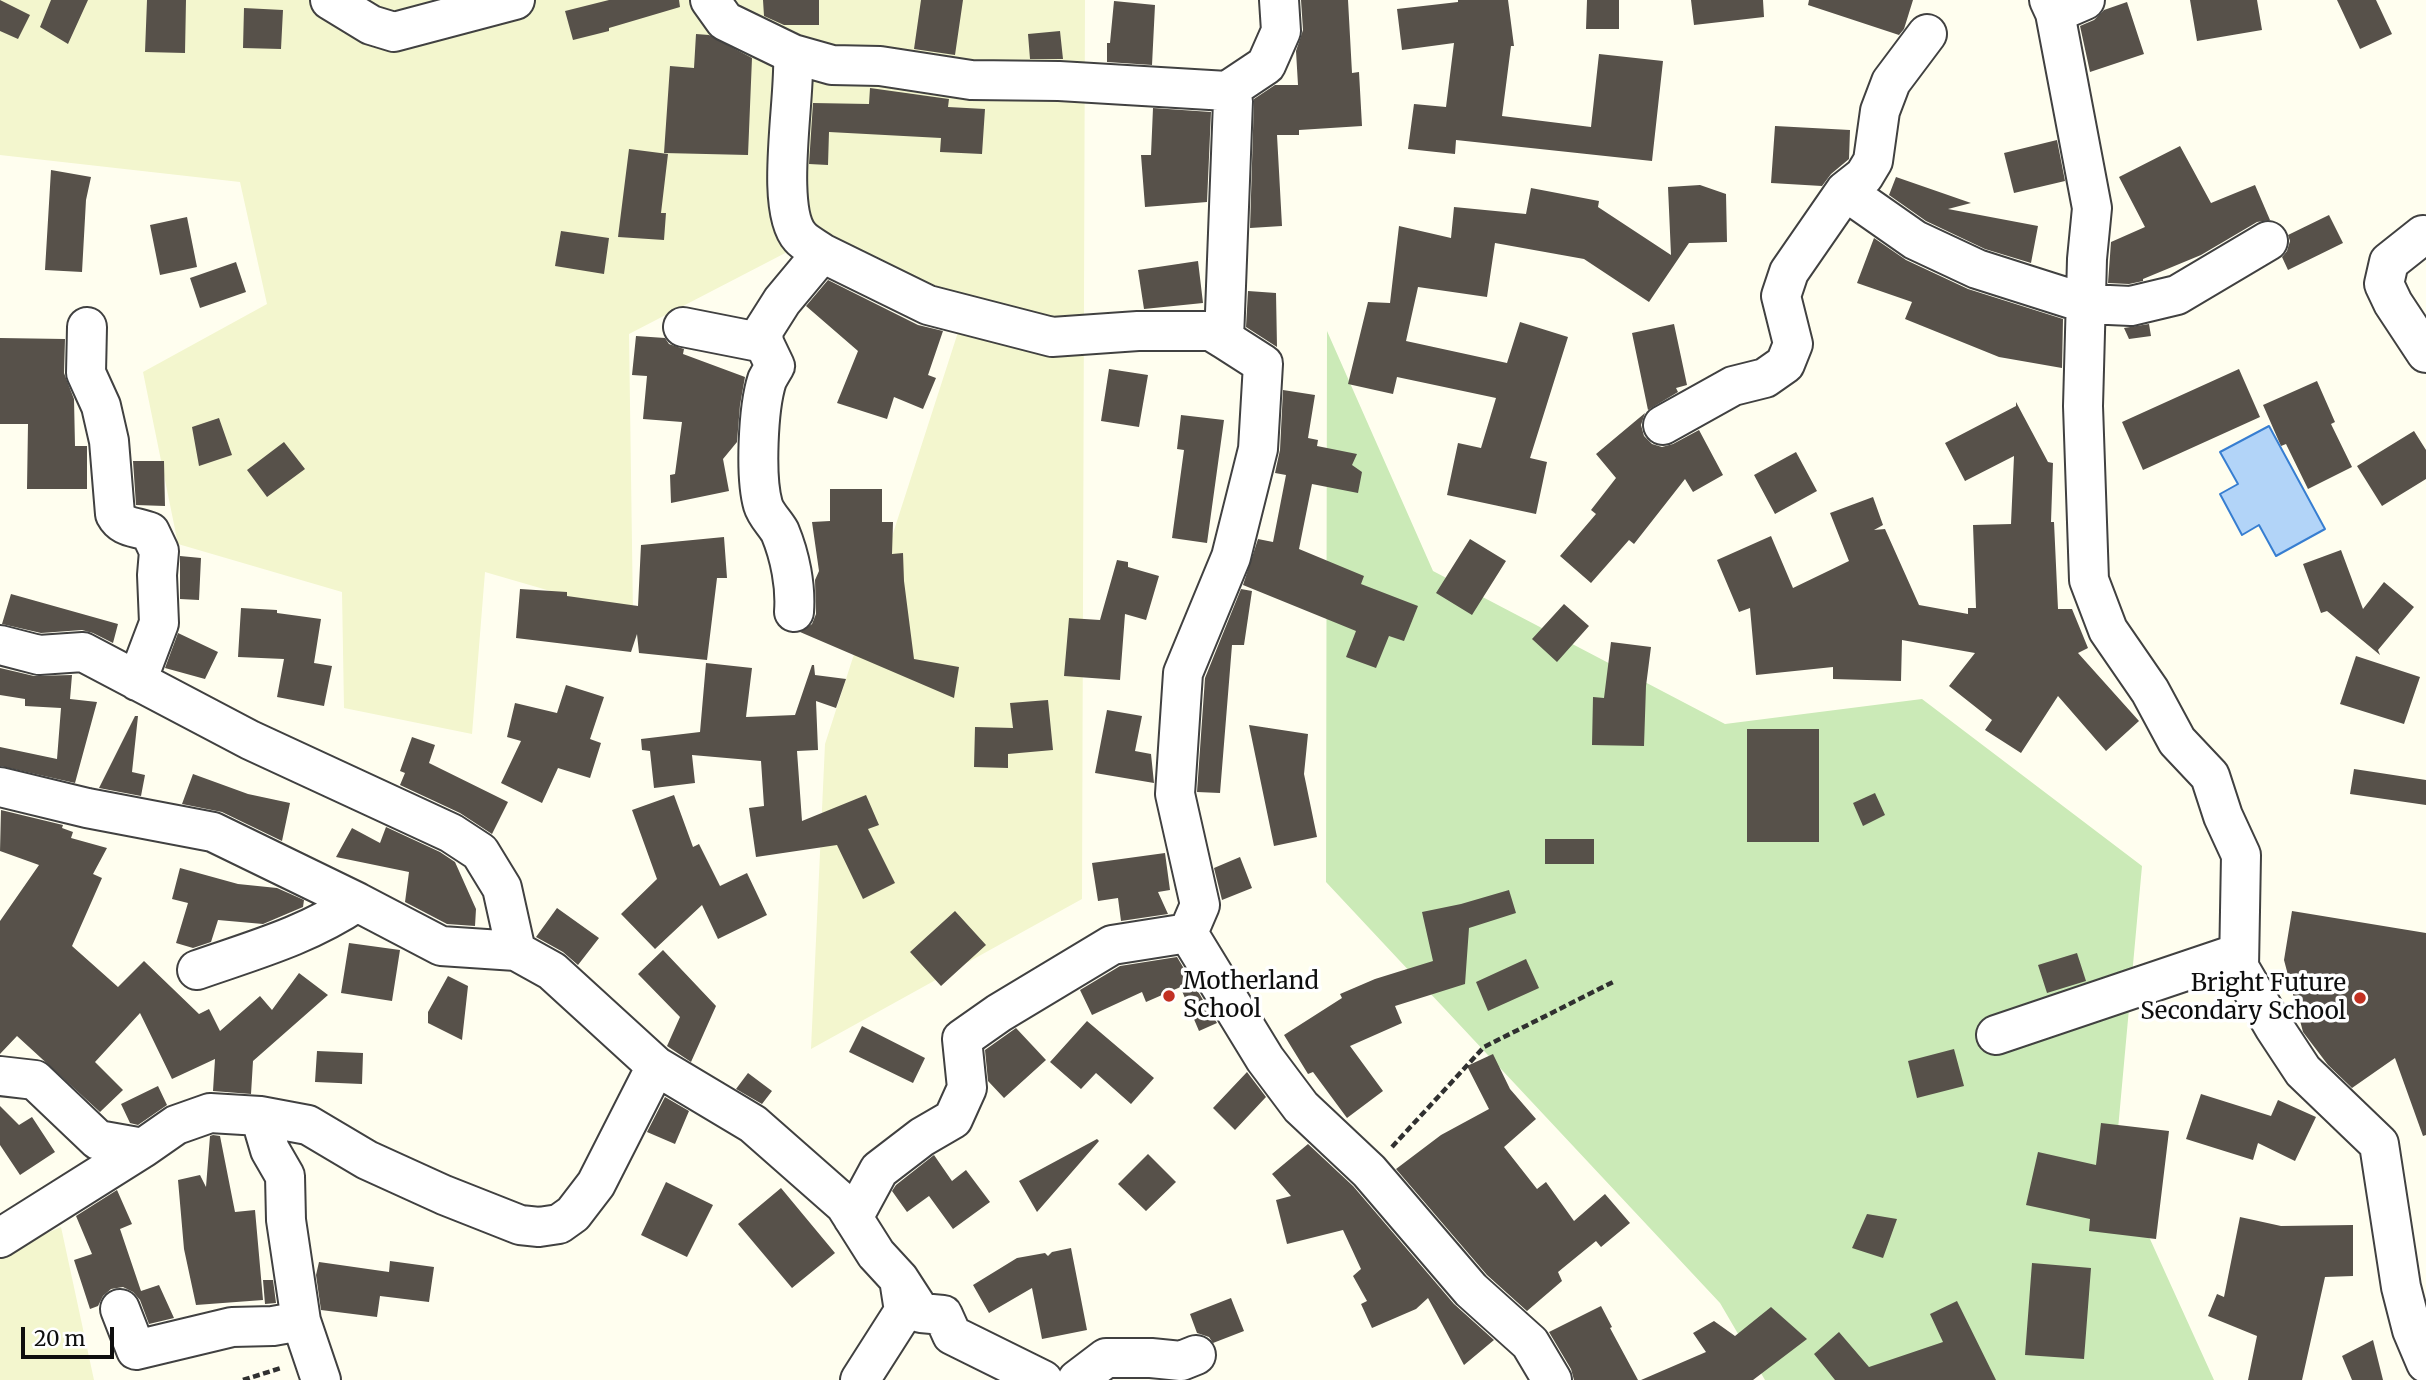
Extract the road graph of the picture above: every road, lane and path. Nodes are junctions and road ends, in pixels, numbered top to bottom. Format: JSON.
{"nodes":[{"id":1,"x":330,"y":0,"type":"edge"},
{"id":2,"x":514,"y":0,"type":"edge"},
{"id":3,"x":710,"y":0,"type":"edge"},
{"id":4,"x":1279,"y":0,"type":"edge"},
{"id":5,"x":2063,"y":4,"type":"edge"},
{"id":6,"x":1927,"y":34,"type":"dead end"},
{"id":7,"x":793,"y":54,"type":"junction"},
{"id":8,"x":1227,"y":91,"type":"junction"},
{"id":9,"x":1845,"y":191,"type":"junction"},
{"id":10,"x":2423,"y":236,"type":"dead end"},
{"id":11,"x":2268,"y":241,"type":"dead end"},
{"id":12,"x":822,"y":253,"type":"junction"},
{"id":13,"x":2087,"y":304,"type":"junction"},
{"id":14,"x":87,"y":327,"type":"dead end"},
{"id":15,"x":683,"y":327,"type":"dead end"},
{"id":16,"x":1224,"y":339,"type":"junction"},
{"id":17,"x":764,"y":343,"type":"junction"},
{"id":18,"x":2426,"y":353,"type":"edge"},
{"id":19,"x":1662,"y":425,"type":"dead end"},
{"id":20,"x":794,"y":612,"type":"dead end"},
{"id":21,"x":0,"y":645,"type":"edge"},
{"id":22,"x":138,"y":681,"type":"junction"},
{"id":23,"x":0,"y":787,"type":"edge"},
{"id":24,"x":357,"y":902,"type":"junction"},
{"id":25,"x":1188,"y":933,"type":"junction"},
{"id":26,"x":516,"y":951,"type":"junction"},
{"id":27,"x":2239,"y":953,"type":"junction"},
{"id":28,"x":197,"y":970,"type":"dead end"},
{"id":29,"x":1613,"y":982,"type":"dead end"},
{"id":30,"x":1996,"y":1035,"type":"dead end"},
{"id":31,"x":656,"y":1066,"type":"junction"},
{"id":32,"x":0,"y":1076,"type":"edge"},
{"id":33,"x":260,"y":1115,"type":"junction"},
{"id":34,"x":143,"y":1148,"type":"junction"},
{"id":35,"x":1369,"y":1171,"type":"junction"},
{"id":36,"x":853,"y":1218,"type":"junction"},
{"id":37,"x":0,"y":1238,"type":"edge"},
{"id":38,"x":899,"y":1279,"type":"junction"},
{"id":39,"x":120,"y":1309,"type":"dead end"},
{"id":40,"x":301,"y":1321,"type":"junction"},
{"id":41,"x":1196,"y":1355,"type":"dead end"},
{"id":42,"x":2426,"y":1363,"type":"edge"},
{"id":43,"x":304,"y":1377,"type":"edge"},
{"id":44,"x":243,"y":1380,"type":"edge"},
{"id":45,"x":860,"y":1380,"type":"edge"},
{"id":46,"x":1042,"y":1380,"type":"edge"},
{"id":47,"x":1077,"y":1380,"type":"edge"},
{"id":48,"x":1552,"y":1380,"type":"edge"}],
"edges":[{"from":1,"to":2,"type":"street"},
{"from":3,"to":7,"type":"street"},
{"from":4,"to":8,"type":"street"},
{"from":5,"to":13,"type":"street"},
{"from":6,"to":9,"type":"street"},
{"from":7,"to":8,"type":"street"},
{"from":7,"to":12,"type":"street"},
{"from":8,"to":16,"type":"street"},
{"from":9,"to":13,"type":"street"},
{"from":9,"to":19,"type":"street"},
{"from":10,"to":18,"type":"street"},
{"from":11,"to":13,"type":"street"},
{"from":12,"to":16,"type":"street"},
{"from":12,"to":17,"type":"street"},
{"from":13,"to":27,"type":"street"},
{"from":14,"to":22,"type":"street"},
{"from":15,"to":17,"type":"street"},
{"from":16,"to":25,"type":"street"},
{"from":17,"to":20,"type":"street"},
{"from":21,"to":22,"type":"street"},
{"from":22,"to":26,"type":"street"},
{"from":23,"to":24,"type":"street"},
{"from":24,"to":26,"type":"street"},
{"from":24,"to":28,"type":"street"},
{"from":25,"to":35,"type":"street"},
{"from":25,"to":36,"type":"street"},
{"from":26,"to":31,"type":"street"},
{"from":27,"to":30,"type":"street"},
{"from":27,"to":42,"type":"street"},
{"from":29,"to":35,"type":"path"},
{"from":31,"to":33,"type":"street"},
{"from":31,"to":36,"type":"street"},
{"from":32,"to":34,"type":"street"},
{"from":33,"to":34,"type":"street"},
{"from":33,"to":40,"type":"street"},
{"from":34,"to":37,"type":"street"},
{"from":35,"to":48,"type":"street"},
{"from":36,"to":38,"type":"street"},
{"from":38,"to":45,"type":"street"},
{"from":38,"to":46,"type":"street"},
{"from":39,"to":40,"type":"street"},
{"from":40,"to":43,"type":"street"},
{"from":41,"to":47,"type":"street"},
{"from":43,"to":44,"type":"path"}]}
